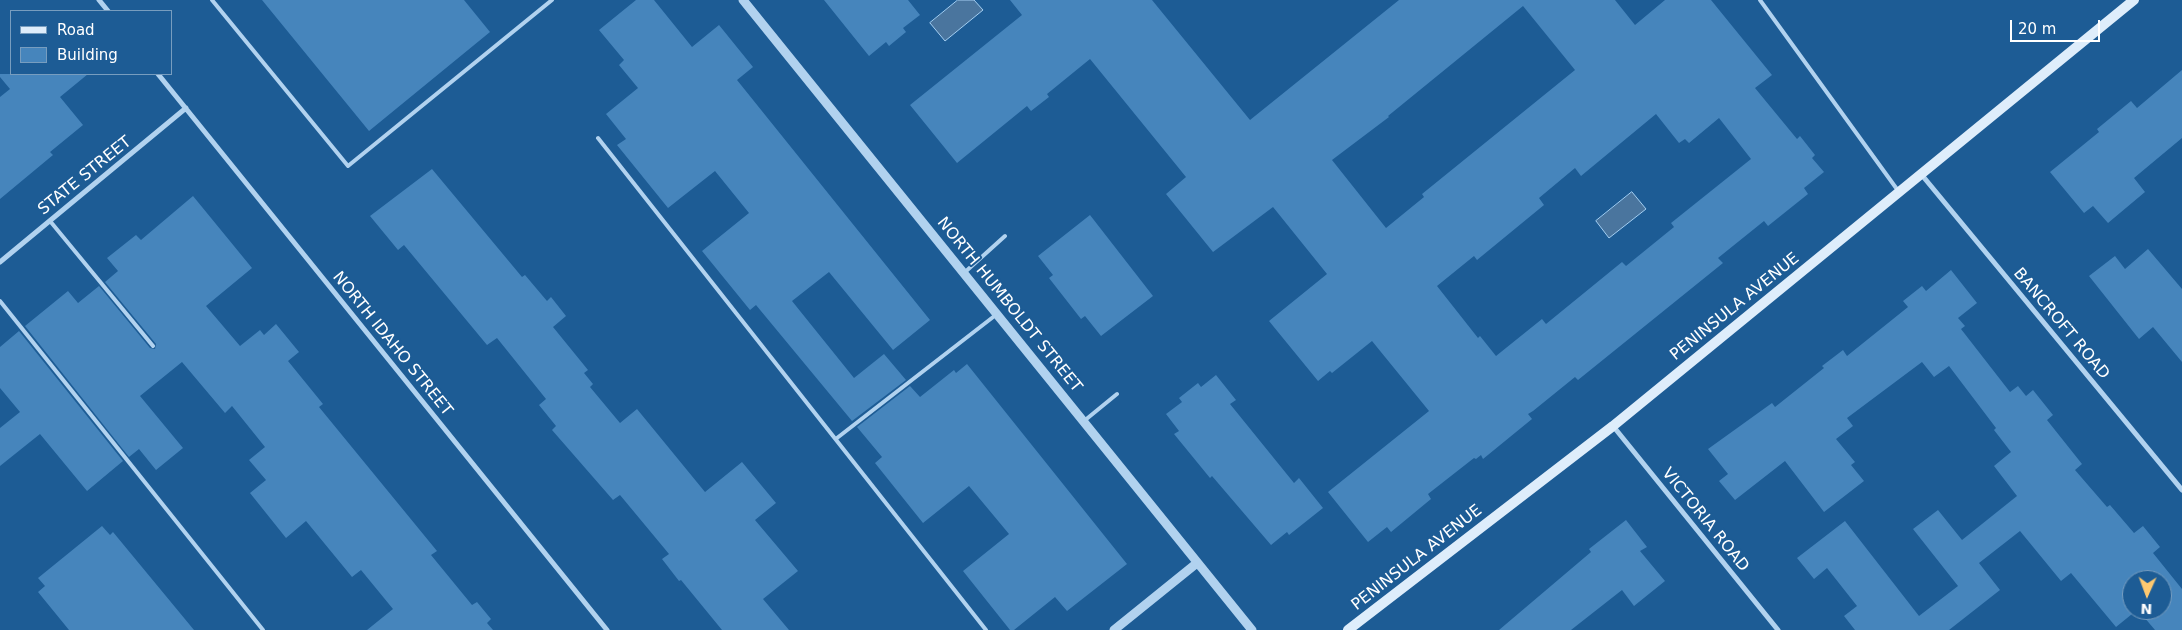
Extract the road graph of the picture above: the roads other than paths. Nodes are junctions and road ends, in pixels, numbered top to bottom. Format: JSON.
{"nodes":[{"id":1,"x":99,"y":0,"type":"edge"},
{"id":2,"x":212,"y":0,"type":"edge"},
{"id":3,"x":552,"y":0,"type":"edge"},
{"id":4,"x":743,"y":0,"type":"edge"},
{"id":5,"x":1760,"y":0,"type":"edge"},
{"id":6,"x":2134,"y":0,"type":"edge"},
{"id":7,"x":107,"y":10,"type":"edge"},
{"id":8,"x":159,"y":75,"type":"edge"},
{"id":9,"x":186,"y":108,"type":"junction"},
{"id":10,"x":598,"y":138,"type":"dead end"},
{"id":11,"x":1921,"y":174,"type":"junction"},
{"id":12,"x":1899,"y":192,"type":"junction"},
{"id":13,"x":50,"y":221,"type":"junction"},
{"id":14,"x":1005,"y":236,"type":"dead end"},
{"id":15,"x":0,"y":262,"type":"edge"},
{"id":16,"x":964,"y":273,"type":"junction"},
{"id":17,"x":0,"y":301,"type":"edge"},
{"id":18,"x":997,"y":314,"type":"junction"},
{"id":19,"x":152,"y":346,"type":"dead end"},
{"id":20,"x":1117,"y":394,"type":"dead end"},
{"id":21,"x":1084,"y":421,"type":"junction"},
{"id":22,"x":1613,"y":426,"type":"junction"},
{"id":23,"x":837,"y":438,"type":"junction"},
{"id":24,"x":2182,"y":490,"type":"edge"},
{"id":25,"x":1196,"y":563,"type":"junction"},
{"id":26,"x":263,"y":630,"type":"edge"},
{"id":27,"x":607,"y":630,"type":"edge"},
{"id":28,"x":986,"y":630,"type":"edge"},
{"id":29,"x":1114,"y":630,"type":"edge"},
{"id":30,"x":1252,"y":630,"type":"edge"},
{"id":31,"x":1348,"y":630,"type":"edge"},
{"id":32,"x":1778,"y":630,"type":"edge"}],
"edges":[{"from":1,"to":7,"type":"street"},
{"from":2,"to":3,"type":"lane"},
{"from":4,"to":16,"type":"street","name":"NORTH HUMBOLDT STREET"},
{"from":5,"to":12,"type":"lane"},
{"from":6,"to":11,"type":"main road","name":"PENINSULA AVENUE"},
{"from":8,"to":9,"type":"street","name":"NORTH IDAHO STREET"},
{"from":9,"to":13,"type":"street","name":"STATE STREET"},
{"from":9,"to":27,"type":"street","name":"NORTH IDAHO STREET"},
{"from":10,"to":23,"type":"lane"},
{"from":11,"to":12,"type":"main road","name":"PENINSULA AVENUE"},
{"from":11,"to":24,"type":"street","name":"BANCROFT ROAD"},
{"from":12,"to":22,"type":"main road","name":"PENINSULA AVENUE"},
{"from":13,"to":15,"type":"street","name":"STATE STREET"},
{"from":13,"to":19,"type":"lane"},
{"from":14,"to":16,"type":"lane"},
{"from":16,"to":18,"type":"street","name":"NORTH HUMBOLDT STREET"},
{"from":17,"to":26,"type":"lane"},
{"from":18,"to":21,"type":"street","name":"NORTH HUMBOLDT STREET"},
{"from":18,"to":23,"type":"lane"},
{"from":20,"to":21,"type":"lane"},
{"from":21,"to":25,"type":"street","name":"NORTH HUMBOLDT STREET"},
{"from":22,"to":31,"type":"main road","name":"PENINSULA AVENUE"},
{"from":22,"to":32,"type":"street","name":"VICTORIA ROAD"},
{"from":23,"to":28,"type":"lane"},
{"from":25,"to":29,"type":"street"},
{"from":25,"to":30,"type":"street","name":"NORTH HUMBOLDT STREET"}]}
